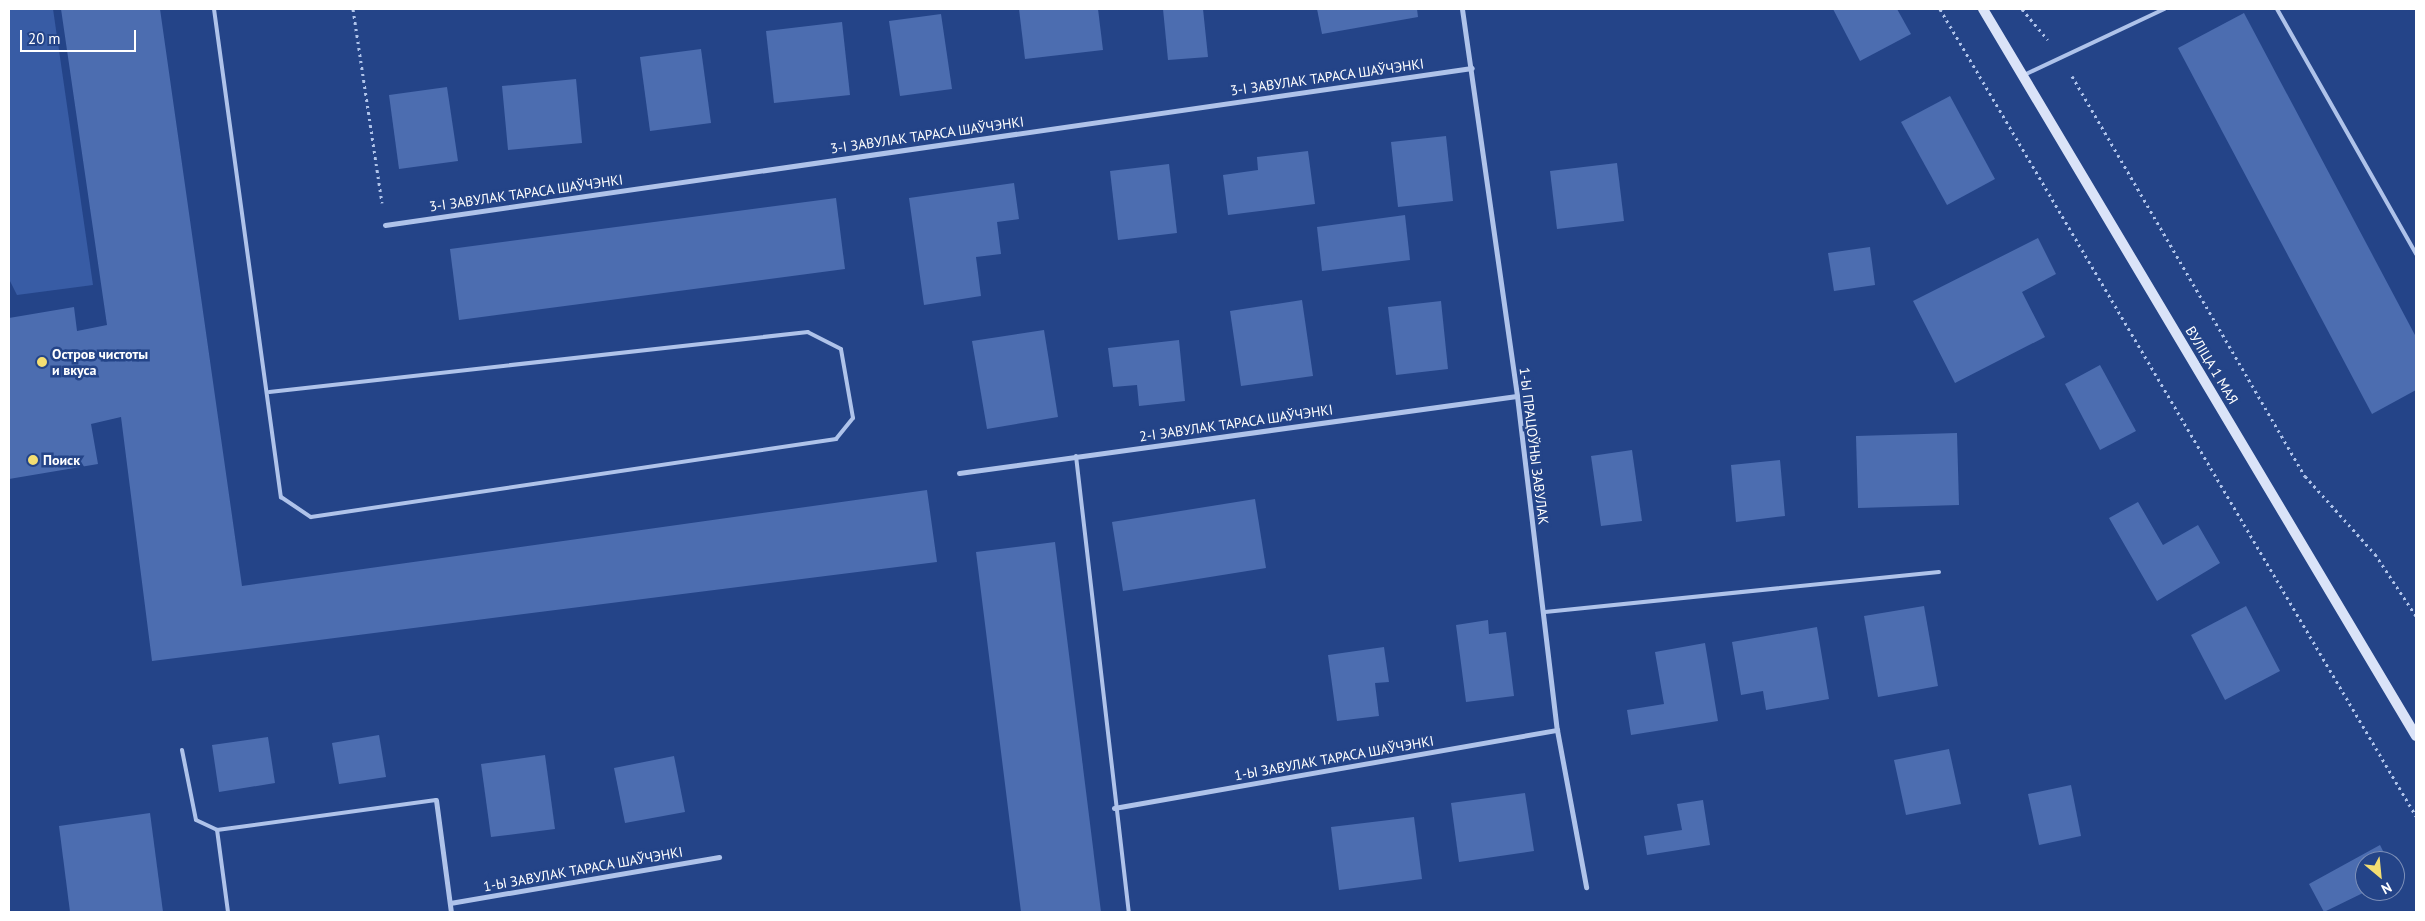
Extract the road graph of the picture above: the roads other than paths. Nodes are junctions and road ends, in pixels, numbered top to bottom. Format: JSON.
{"nodes":[{"id":1,"x":214,"y":9,"type":"edge"},
{"id":2,"x":1462,"y":9,"type":"edge"},
{"id":3,"x":1983,"y":9,"type":"edge"},
{"id":4,"x":2164,"y":9,"type":"edge"},
{"id":5,"x":2277,"y":9,"type":"edge"},
{"id":6,"x":1472,"y":68,"type":"junction"},
{"id":7,"x":2024,"y":75,"type":"junction"},
{"id":8,"x":385,"y":225,"type":"road end"},
{"id":9,"x":2416,"y":254,"type":"edge"},
{"id":10,"x":268,"y":392,"type":"junction"},
{"id":11,"x":1517,"y":396,"type":"junction"},
{"id":12,"x":1076,"y":456,"type":"junction"},
{"id":13,"x":959,"y":473,"type":"dead end"},
{"id":14,"x":1939,"y":572,"type":"dead end"},
{"id":15,"x":1545,"y":612,"type":"junction"},
{"id":16,"x":1557,"y":730,"type":"junction"},
{"id":17,"x":2416,"y":736,"type":"edge"},
{"id":18,"x":182,"y":750,"type":"dead end"},
{"id":19,"x":436,"y":800,"type":"joint"},
{"id":20,"x":1114,"y":808,"type":"junction"},
{"id":21,"x":217,"y":830,"type":"junction"},
{"id":22,"x":719,"y":857,"type":"dead end"},
{"id":23,"x":1586,"y":886,"type":"dead end"},
{"id":24,"x":450,"y":903,"type":"junction"},
{"id":25,"x":228,"y":912,"type":"edge"},
{"id":26,"x":451,"y":912,"type":"edge"},
{"id":27,"x":1130,"y":912,"type":"edge"}],
"edges":[{"from":1,"to":10,"type":"lane"},
{"from":2,"to":6,"type":"street","name":"1-Ы ПРАЦОЎНЫ ЗАВУЛАК"},
{"from":3,"to":7,"type":"street","name":"ВУЛІЦА 1 МАЯ"},
{"from":4,"to":7,"type":"lane"},
{"from":5,"to":9,"type":"lane"},
{"from":6,"to":8,"type":"street","name":"3-І ЗАВУЛАК ТАРАСА ШАЎЧЭНКІ"},
{"from":6,"to":11,"type":"street","name":"1-Ы ПРАЦОЎНЫ ЗАВУЛАК"},
{"from":7,"to":17,"type":"street","name":"ВУЛІЦА 1 МАЯ"},
{"from":10,"to":10,"type":"lane"},
{"from":11,"to":12,"type":"street","name":"2-І ЗАВУЛАК ТАРАСА ШАЎЧЭНКІ"},
{"from":11,"to":15,"type":"street","name":"1-Ы ПРАЦОЎНЫ ЗАВУЛАК"},
{"from":12,"to":13,"type":"street","name":"2-І ЗАВУЛАК ТАРАСА ШАЎЧЭНКІ"},
{"from":12,"to":20,"type":"lane"},
{"from":14,"to":15,"type":"lane"},
{"from":15,"to":16,"type":"street","name":"1-Ы ПРАЦОЎНЫ ЗАВУЛАК"},
{"from":16,"to":20,"type":"street","name":"1-Ы ЗАВУЛАК ТАРАСА ШАЎЧЭНКІ"},
{"from":16,"to":23,"type":"street","name":"1-Ы ПРАЦОЎНЫ ЗАВУЛАК"},
{"from":18,"to":21,"type":"lane"},
{"from":19,"to":21,"type":"lane"},
{"from":19,"to":24,"type":"street"},
{"from":20,"to":27,"type":"lane"},
{"from":21,"to":25,"type":"lane"},
{"from":22,"to":24,"type":"street","name":"1-Ы ЗАВУЛАК ТАРАСА ШАЎЧЭНКІ"},
{"from":24,"to":26,"type":"street"}]}
